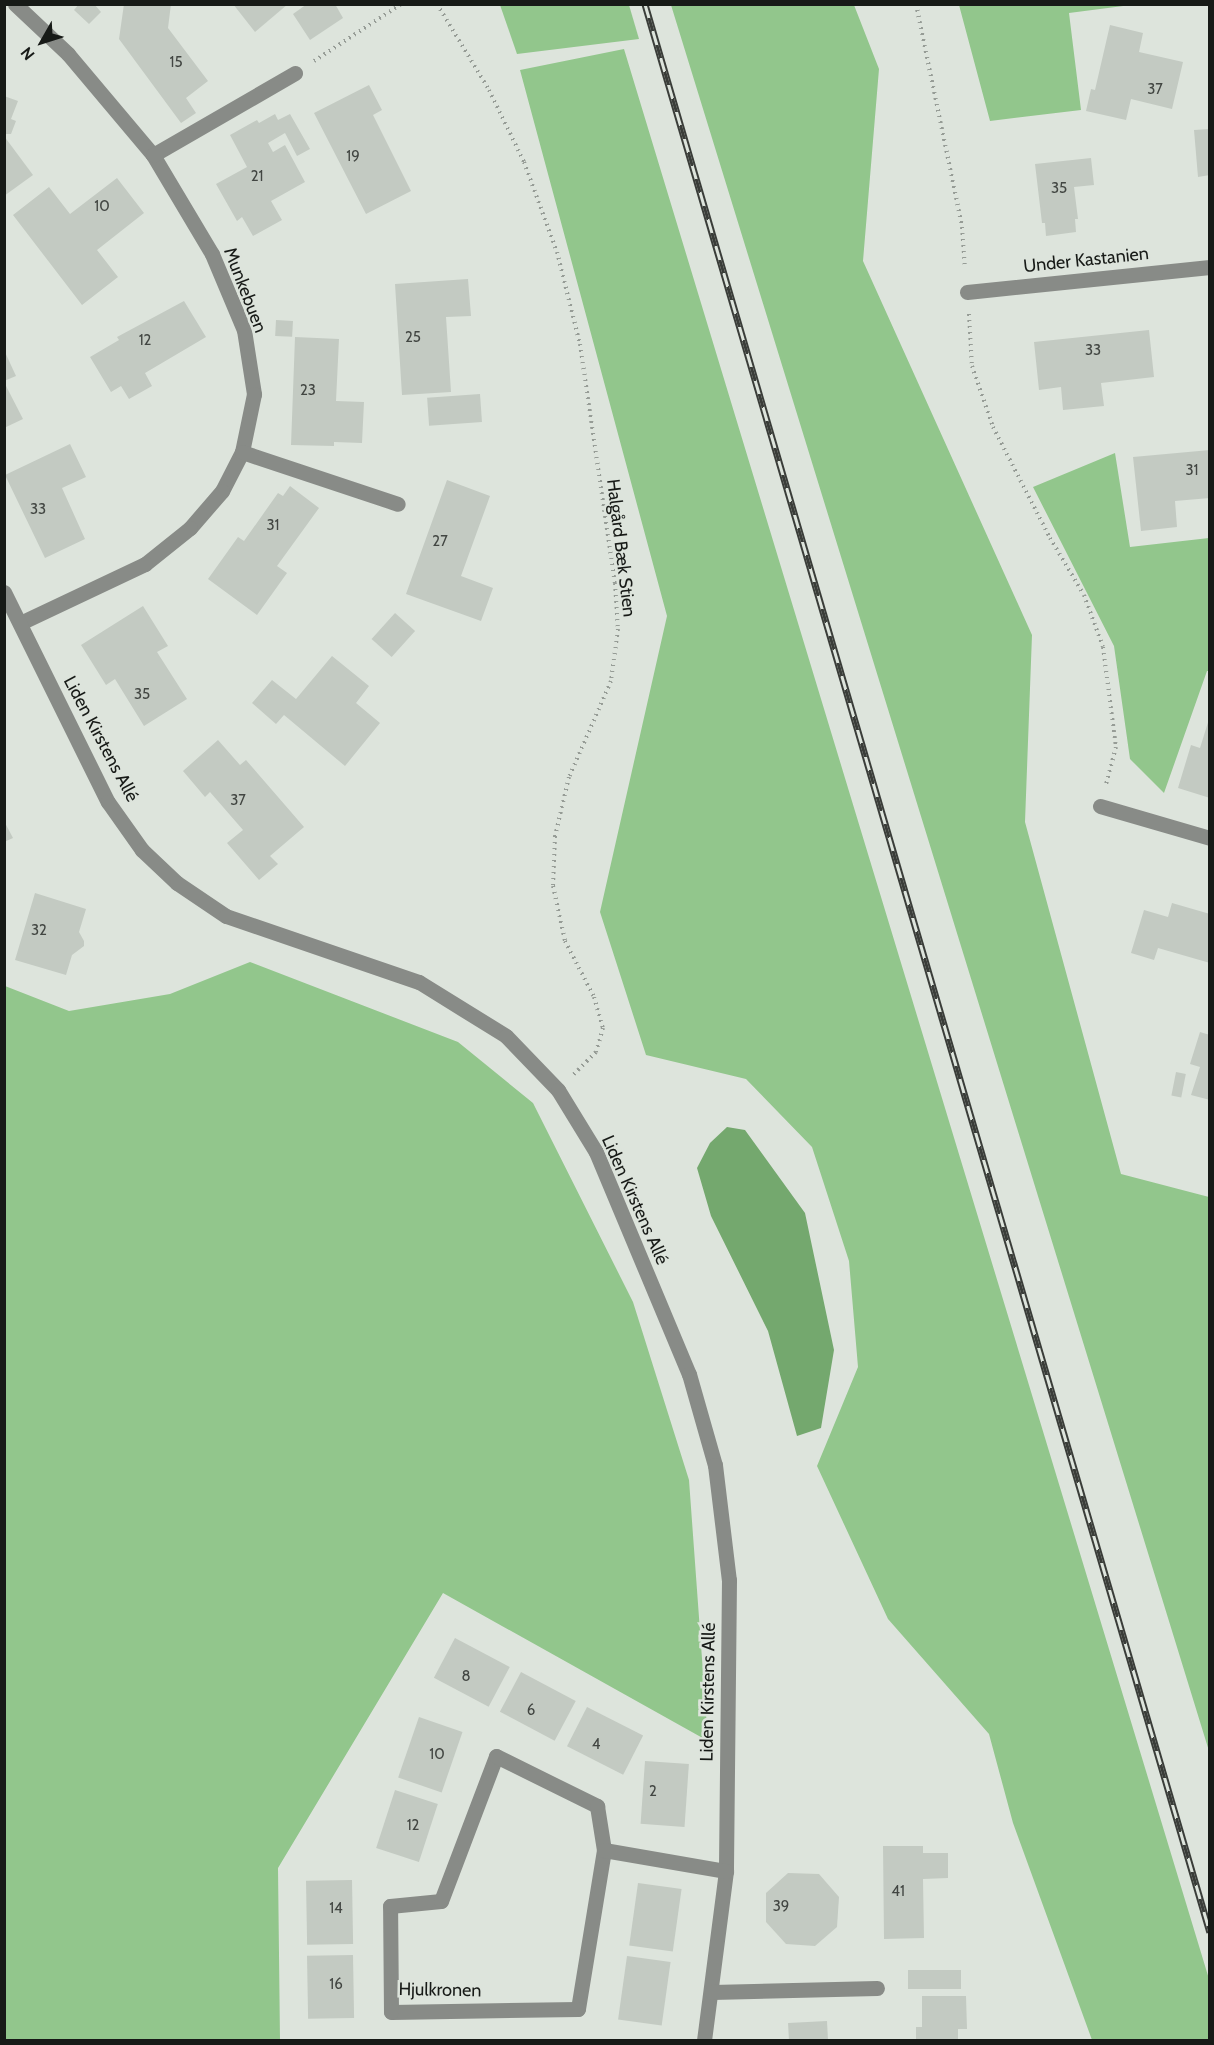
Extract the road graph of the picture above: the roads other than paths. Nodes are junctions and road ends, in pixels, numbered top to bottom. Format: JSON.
{"nodes":[{"id":1,"x":15,"y":4,"type":"edge"},
{"id":2,"x":295,"y":73,"type":"road end"},
{"id":3,"x":153,"y":155,"type":"junction"},
{"id":4,"x":1209,"y":267,"type":"edge"},
{"id":5,"x":967,"y":292,"type":"road end"},
{"id":6,"x":242,"y":452,"type":"junction"},
{"id":7,"x":398,"y":504,"type":"dead end"},
{"id":8,"x":4,"y":592,"type":"edge"},
{"id":9,"x":20,"y":623,"type":"junction"},
{"id":10,"x":1100,"y":806,"type":"road end"},
{"id":11,"x":1209,"y":838,"type":"edge"},
{"id":12,"x":604,"y":1850,"type":"junction"},
{"id":13,"x":726,"y":1871,"type":"junction"},
{"id":14,"x":878,"y":1988,"type":"dead end"},
{"id":15,"x":712,"y":1992,"type":"junction"},
{"id":16,"x":704,"y":2040,"type":"edge"}],
"edges":[{"from":1,"to":3,"type":"street","name":"Munkebuen"},
{"from":2,"to":3,"type":"street"},
{"from":3,"to":6,"type":"street","name":"Munkebuen"},
{"from":4,"to":5,"type":"street","name":"Under Kastanien"},
{"from":6,"to":7,"type":"street"},
{"from":6,"to":9,"type":"street","name":"Munkebuen"},
{"from":8,"to":9,"type":"street","name":"Liden Kirstens Allé"},
{"from":9,"to":13,"type":"street","name":"Liden Kirstens Allé"},
{"from":10,"to":11,"type":"street"},
{"from":12,"to":12,"type":"street","name":"Hjulkronen"},
{"from":12,"to":13,"type":"street"},
{"from":13,"to":15,"type":"street","name":"Liden Kirstens Allé"},
{"from":14,"to":15,"type":"street"},
{"from":15,"to":16,"type":"street","name":"Liden Kirstens Allé"}]}
